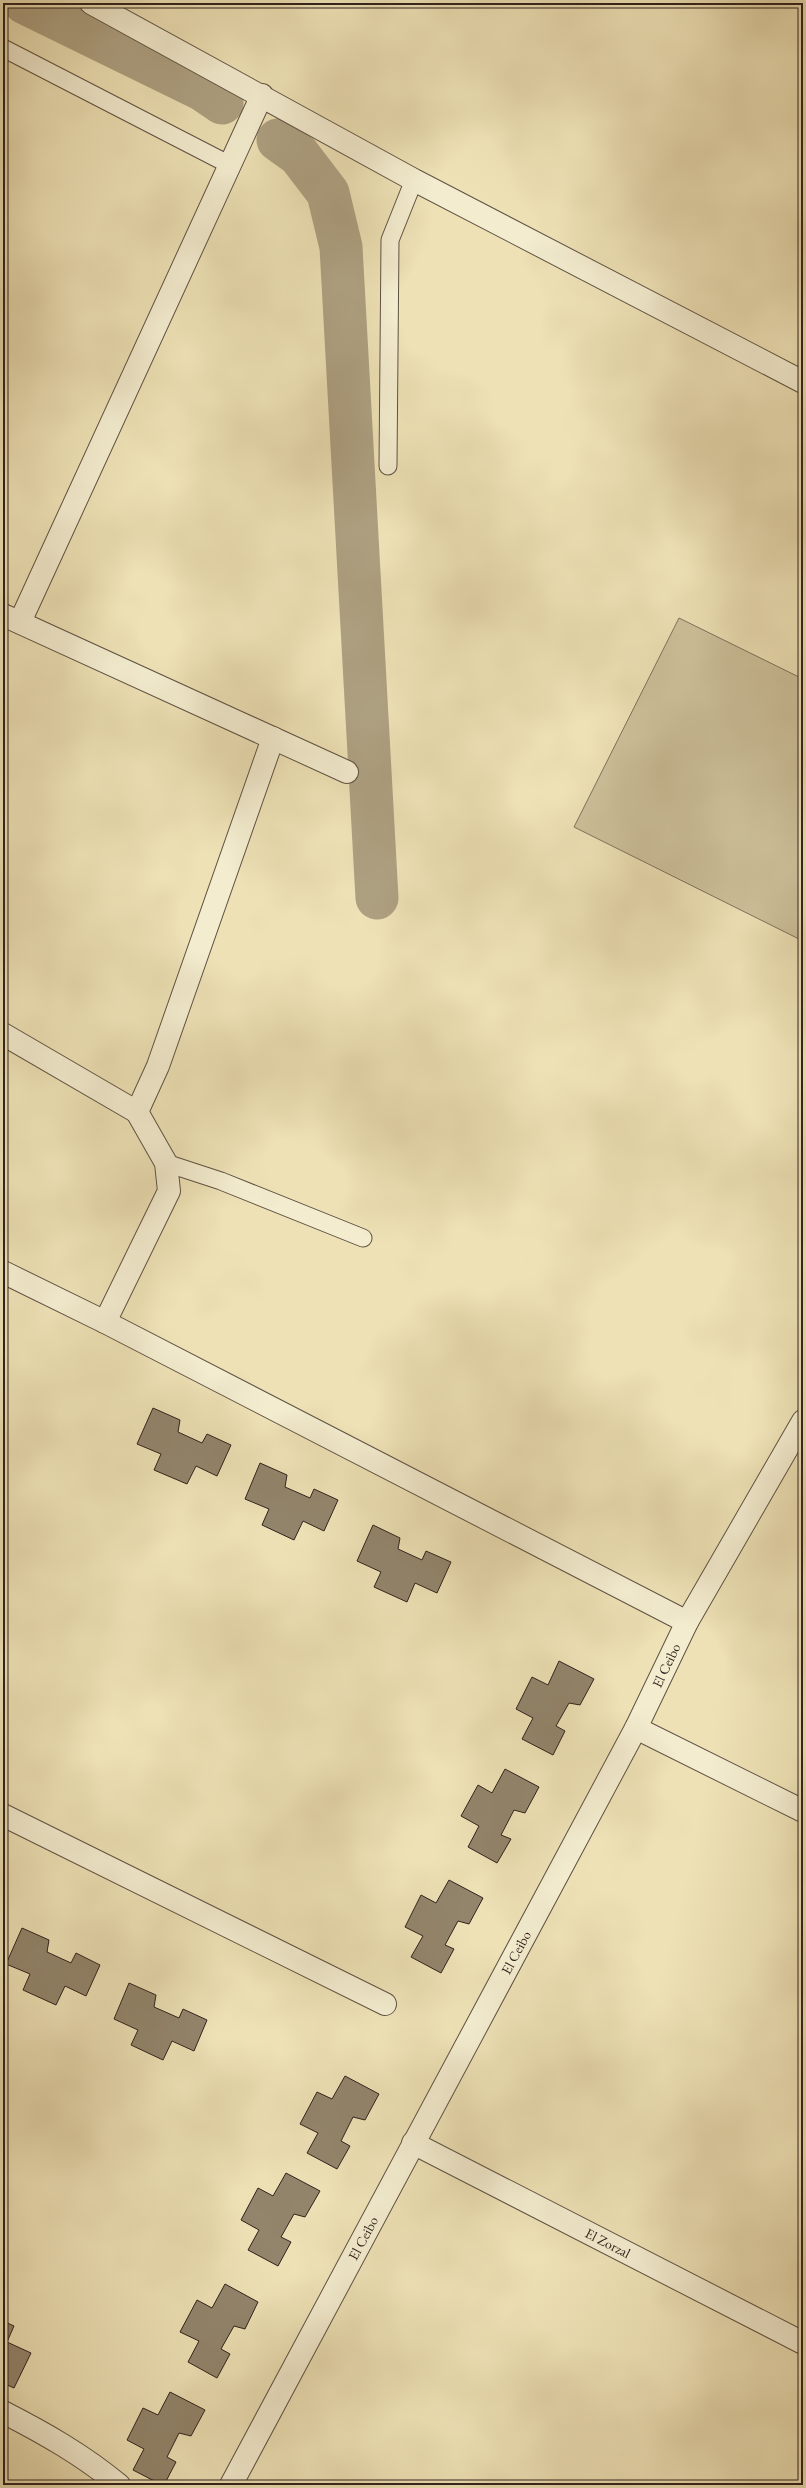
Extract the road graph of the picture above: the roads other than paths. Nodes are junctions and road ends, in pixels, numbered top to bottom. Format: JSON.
{"nodes":[{"id":1,"x":91,"y":3,"type":"edge"},
{"id":2,"x":3,"y":48,"type":"edge"},
{"id":3,"x":262,"y":95,"type":"junction"},
{"id":4,"x":230,"y":165,"type":"junction"},
{"id":5,"x":414,"y":180,"type":"junction"},
{"id":6,"x":803,"y":382,"type":"edge"},
{"id":7,"x":388,"y":466,"type":"dead end"},
{"id":8,"x":11,"y":618,"type":"edge"},
{"id":9,"x":273,"y":738,"type":"junction"},
{"id":10,"x":347,"y":772,"type":"dead end"},
{"id":11,"x":3,"y":1034,"type":"edge"},
{"id":12,"x":137,"y":1112,"type":"junction"},
{"id":13,"x":166,"y":1163,"type":"junction"},
{"id":14,"x":363,"y":1238,"type":"dead end"},
{"id":15,"x":3,"y":1272,"type":"edge"},
{"id":16,"x":105,"y":1322,"type":"junction"},
{"id":17,"x":803,"y":1421,"type":"edge"},
{"id":18,"x":687,"y":1622,"type":"junction"},
{"id":19,"x":636,"y":1728,"type":"junction"},
{"id":20,"x":803,"y":1811,"type":"edge"},
{"id":21,"x":3,"y":1815,"type":"edge"},
{"id":22,"x":385,"y":2004,"type":"dead end"},
{"id":23,"x":413,"y":2143,"type":"junction"},
{"id":24,"x":803,"y":2343,"type":"edge"},
{"id":25,"x":3,"y":2412,"type":"edge"},
{"id":26,"x":119,"y":2485,"type":"edge"},
{"id":27,"x":232,"y":2485,"type":"edge"}],
"edges":[{"from":1,"to":3,"type":"street"},
{"from":2,"to":4,"type":"lane"},
{"from":3,"to":4,"type":"street"},
{"from":3,"to":5,"type":"street"},
{"from":4,"to":8,"type":"street"},
{"from":5,"to":6,"type":"street"},
{"from":5,"to":7,"type":"lane"},
{"from":8,"to":9,"type":"street"},
{"from":9,"to":10,"type":"street"},
{"from":9,"to":12,"type":"street"},
{"from":11,"to":12,"type":"street"},
{"from":12,"to":13,"type":"street"},
{"from":13,"to":14,"type":"lane"},
{"from":13,"to":16,"type":"street"},
{"from":15,"to":16,"type":"street"},
{"from":16,"to":18,"type":"street"},
{"from":17,"to":18,"type":"street","name":"El Ceibo"},
{"from":18,"to":19,"type":"street","name":"El Ceibo"},
{"from":19,"to":20,"type":"street"},
{"from":19,"to":23,"type":"street","name":"El Ceibo"},
{"from":21,"to":22,"type":"street"},
{"from":23,"to":24,"type":"street","name":"El Zorzal"},
{"from":23,"to":27,"type":"street","name":"El Ceibo"},
{"from":25,"to":26,"type":"street"}]}
